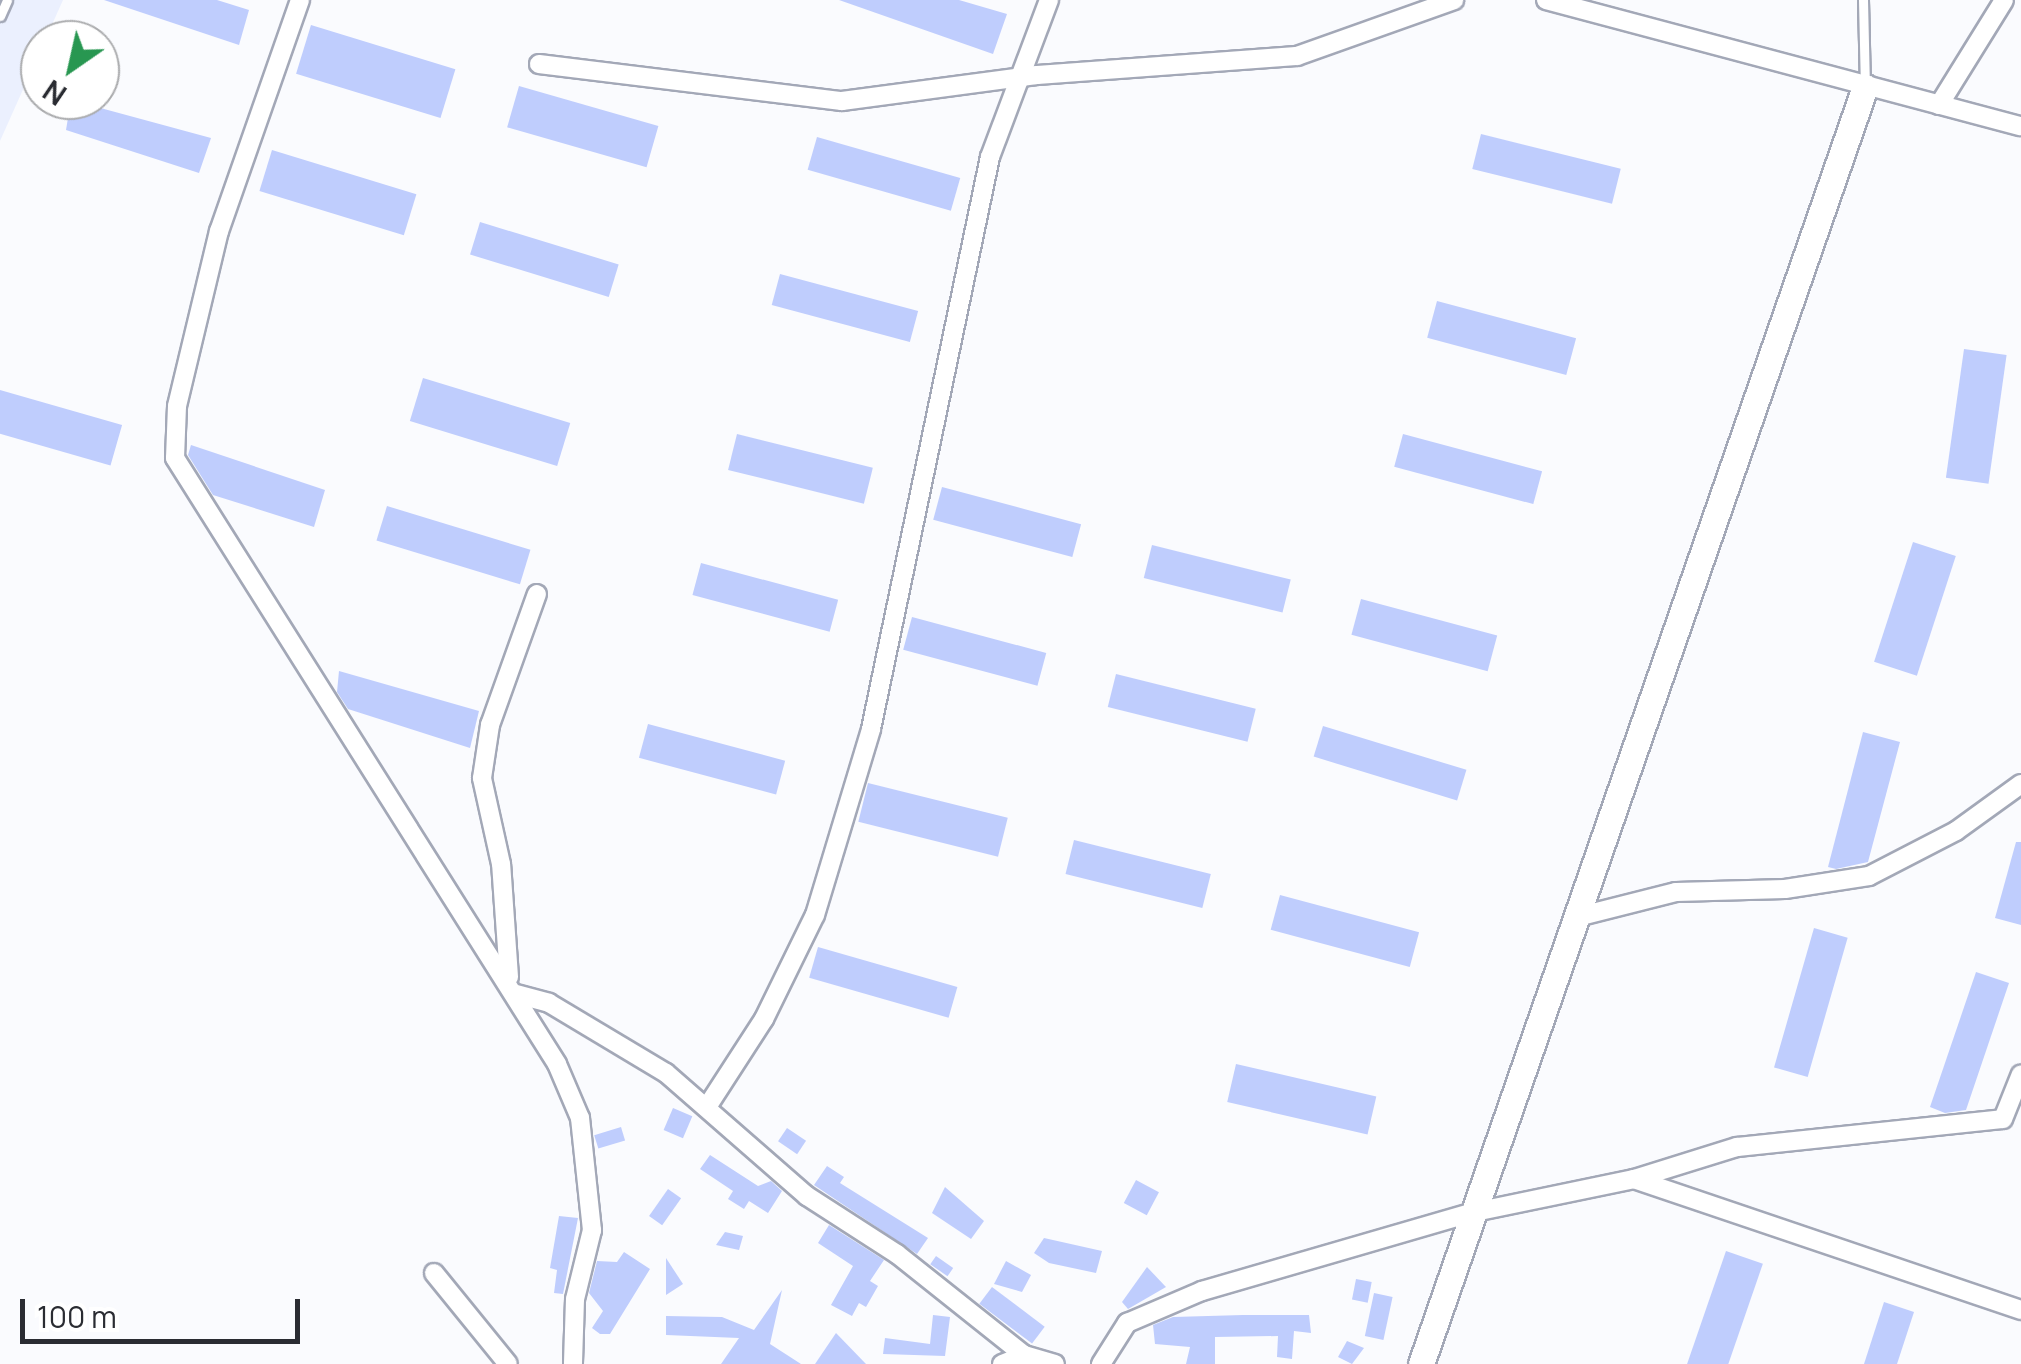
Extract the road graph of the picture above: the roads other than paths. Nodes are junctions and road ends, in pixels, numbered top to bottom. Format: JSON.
{"nodes":[{"id":1,"x":7,"y":0,"type":"edge"},
{"id":2,"x":300,"y":0,"type":"edge"},
{"id":3,"x":1049,"y":0,"type":"edge"},
{"id":4,"x":1454,"y":0,"type":"edge"},
{"id":5,"x":1546,"y":0,"type":"edge"},
{"id":6,"x":1864,"y":0,"type":"edge"},
{"id":7,"x":2004,"y":0,"type":"edge"},
{"id":8,"x":0,"y":16,"type":"edge"},
{"id":9,"x":539,"y":64,"type":"dead end"},
{"id":10,"x":1018,"y":78,"type":"junction"},
{"id":11,"x":1865,"y":86,"type":"junction"},
{"id":12,"x":1939,"y":105,"type":"junction"},
{"id":13,"x":2021,"y":126,"type":"edge"},
{"id":14,"x":537,"y":594,"type":"dead end"},
{"id":15,"x":2021,"y":784,"type":"edge"},
{"id":16,"x":1577,"y":917,"type":"junction"},
{"id":17,"x":513,"y":989,"type":"junction"},
{"id":18,"x":2021,"y":1074,"type":"edge"},
{"id":19,"x":707,"y":1107,"type":"junction"},
{"id":20,"x":1634,"y":1179,"type":"junction"},
{"id":21,"x":1470,"y":1214,"type":"junction"},
{"id":22,"x":434,"y":1273,"type":"dead end"},
{"id":23,"x":2021,"y":1310,"type":"edge"},
{"id":24,"x":1024,"y":1354,"type":"junction"},
{"id":25,"x":508,"y":1364,"type":"edge"},
{"id":26,"x":574,"y":1364,"type":"edge"},
{"id":27,"x":1002,"y":1364,"type":"edge"},
{"id":28,"x":1055,"y":1364,"type":"edge"},
{"id":29,"x":1101,"y":1364,"type":"edge"},
{"id":30,"x":1422,"y":1364,"type":"edge"}],
"edges":[{"from":1,"to":8,"type":"lane"},
{"from":2,"to":17,"type":"street"},
{"from":3,"to":10,"type":"street"},
{"from":4,"to":10,"type":"street"},
{"from":5,"to":11,"type":"street"},
{"from":6,"to":11,"type":"lane"},
{"from":7,"to":12,"type":"street"},
{"from":9,"to":10,"type":"street"},
{"from":10,"to":19,"type":"street"},
{"from":11,"to":12,"type":"street"},
{"from":11,"to":16,"type":"main road"},
{"from":12,"to":13,"type":"street"},
{"from":14,"to":17,"type":"street"},
{"from":15,"to":16,"type":"street"},
{"from":16,"to":21,"type":"main road"},
{"from":17,"to":19,"type":"street"},
{"from":17,"to":26,"type":"street"},
{"from":18,"to":20,"type":"street"},
{"from":19,"to":24,"type":"street"},
{"from":20,"to":21,"type":"street"},
{"from":20,"to":23,"type":"street"},
{"from":21,"to":29,"type":"street"},
{"from":21,"to":30,"type":"main road"},
{"from":22,"to":25,"type":"street"},
{"from":24,"to":27,"type":"street"},
{"from":24,"to":28,"type":"street"}]}
